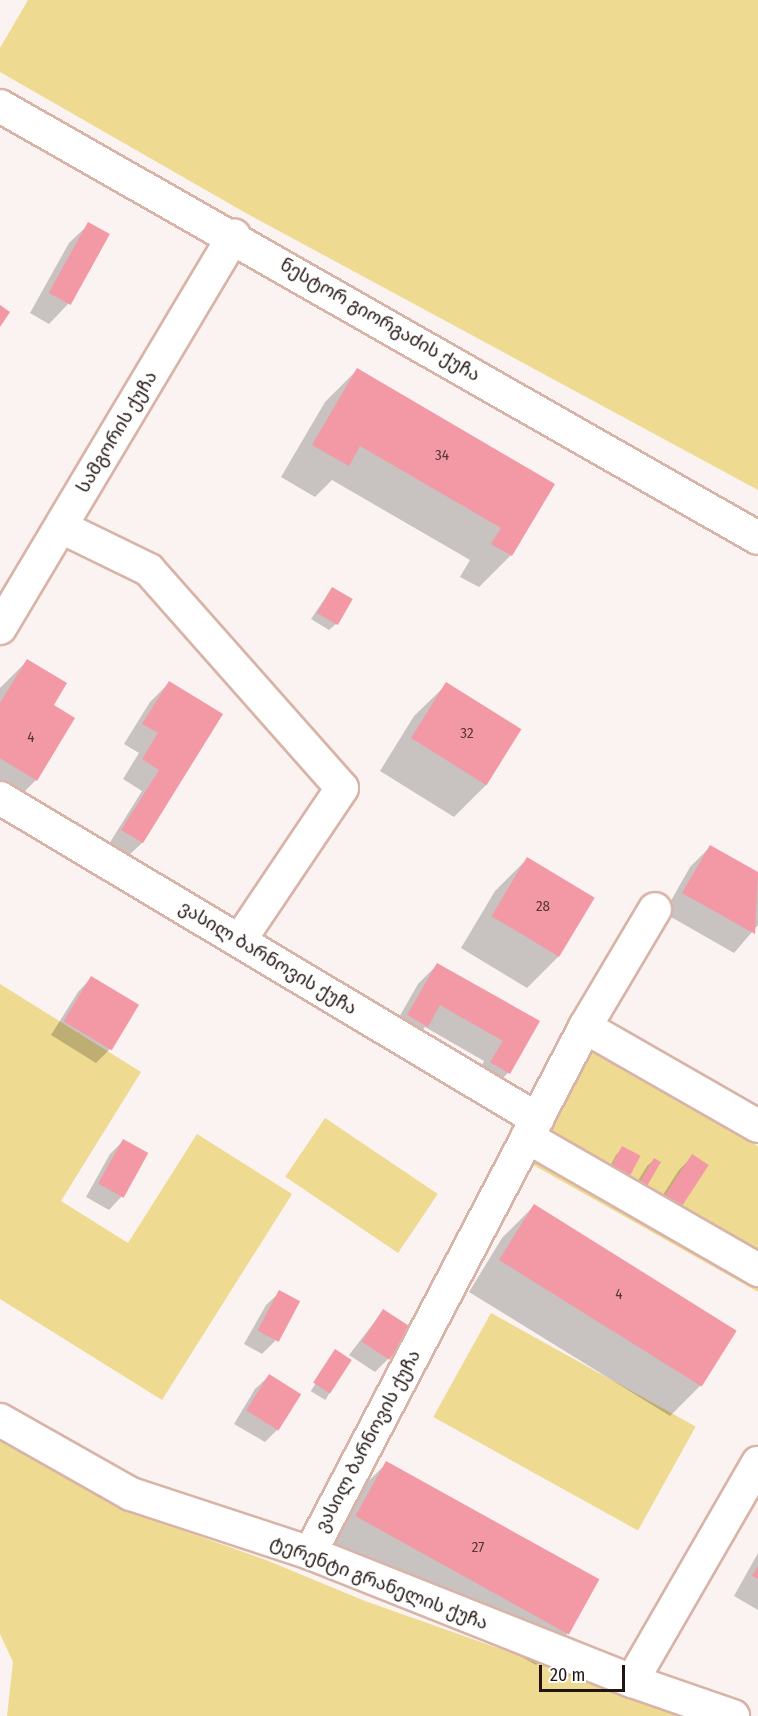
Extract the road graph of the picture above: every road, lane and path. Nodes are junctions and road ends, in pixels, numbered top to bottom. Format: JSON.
{"nodes":[{"id":1,"x":0,"y":106,"type":"edge"},
{"id":2,"x":234,"y":236,"type":"junction"},
{"id":3,"x":61,"y":526,"type":"junction"},
{"id":4,"x":758,"y":537,"type":"edge"},
{"id":5,"x":0,"y":628,"type":"edge"},
{"id":6,"x":0,"y":798,"type":"edge"},
{"id":7,"x":655,"y":909,"type":"dead end"},
{"id":8,"x":239,"y":941,"type":"junction"},
{"id":9,"x":585,"y":1027,"type":"junction"},
{"id":10,"x":758,"y":1126,"type":"edge"},
{"id":11,"x":532,"y":1128,"type":"junction"},
{"id":12,"x":758,"y":1270,"type":"edge"},
{"id":13,"x":0,"y":1420,"type":"edge"},
{"id":14,"x":758,"y":1463,"type":"edge"},
{"id":15,"x":310,"y":1553,"type":"junction"},
{"id":16,"x":632,"y":1681,"type":"junction"},
{"id":17,"x":732,"y":1716,"type":"edge"}],
"edges":[{"from":1,"to":2,"type":"street","name":"ნესტორ გიორგაძის ქუჩა"},
{"from":2,"to":3,"type":"street","name":"სამგორის ქუჩა"},
{"from":2,"to":4,"type":"street","name":"ნესტორ გიორგაძის ქუჩა"},
{"from":3,"to":5,"type":"street","name":"სამგორის ქუჩა"},
{"from":3,"to":8,"type":"street"},
{"from":6,"to":8,"type":"street","name":"ვასილ ბარნოვის ქუჩა"},
{"from":7,"to":9,"type":"street","name":"ვასილ ბარნოვის ქუჩა"},
{"from":8,"to":11,"type":"street","name":"ვასილ ბარნოვის ქუჩა"},
{"from":9,"to":10,"type":"street"},
{"from":9,"to":11,"type":"street","name":"ვასილ ბარნოვის ქუჩა"},
{"from":11,"to":12,"type":"street","name":"ვასილ ბარნოვის ქუჩა"},
{"from":11,"to":15,"type":"street","name":"ვასილ ბარნოვის ქუჩა"},
{"from":13,"to":15,"type":"street","name":"ტერენტი გრანელის ქუჩა"},
{"from":14,"to":16,"type":"street"},
{"from":15,"to":16,"type":"street","name":"ტერენტი გრანელის ქუჩა"},
{"from":16,"to":17,"type":"street","name":"ტერენტი გრანელის ქუჩა"}]}
